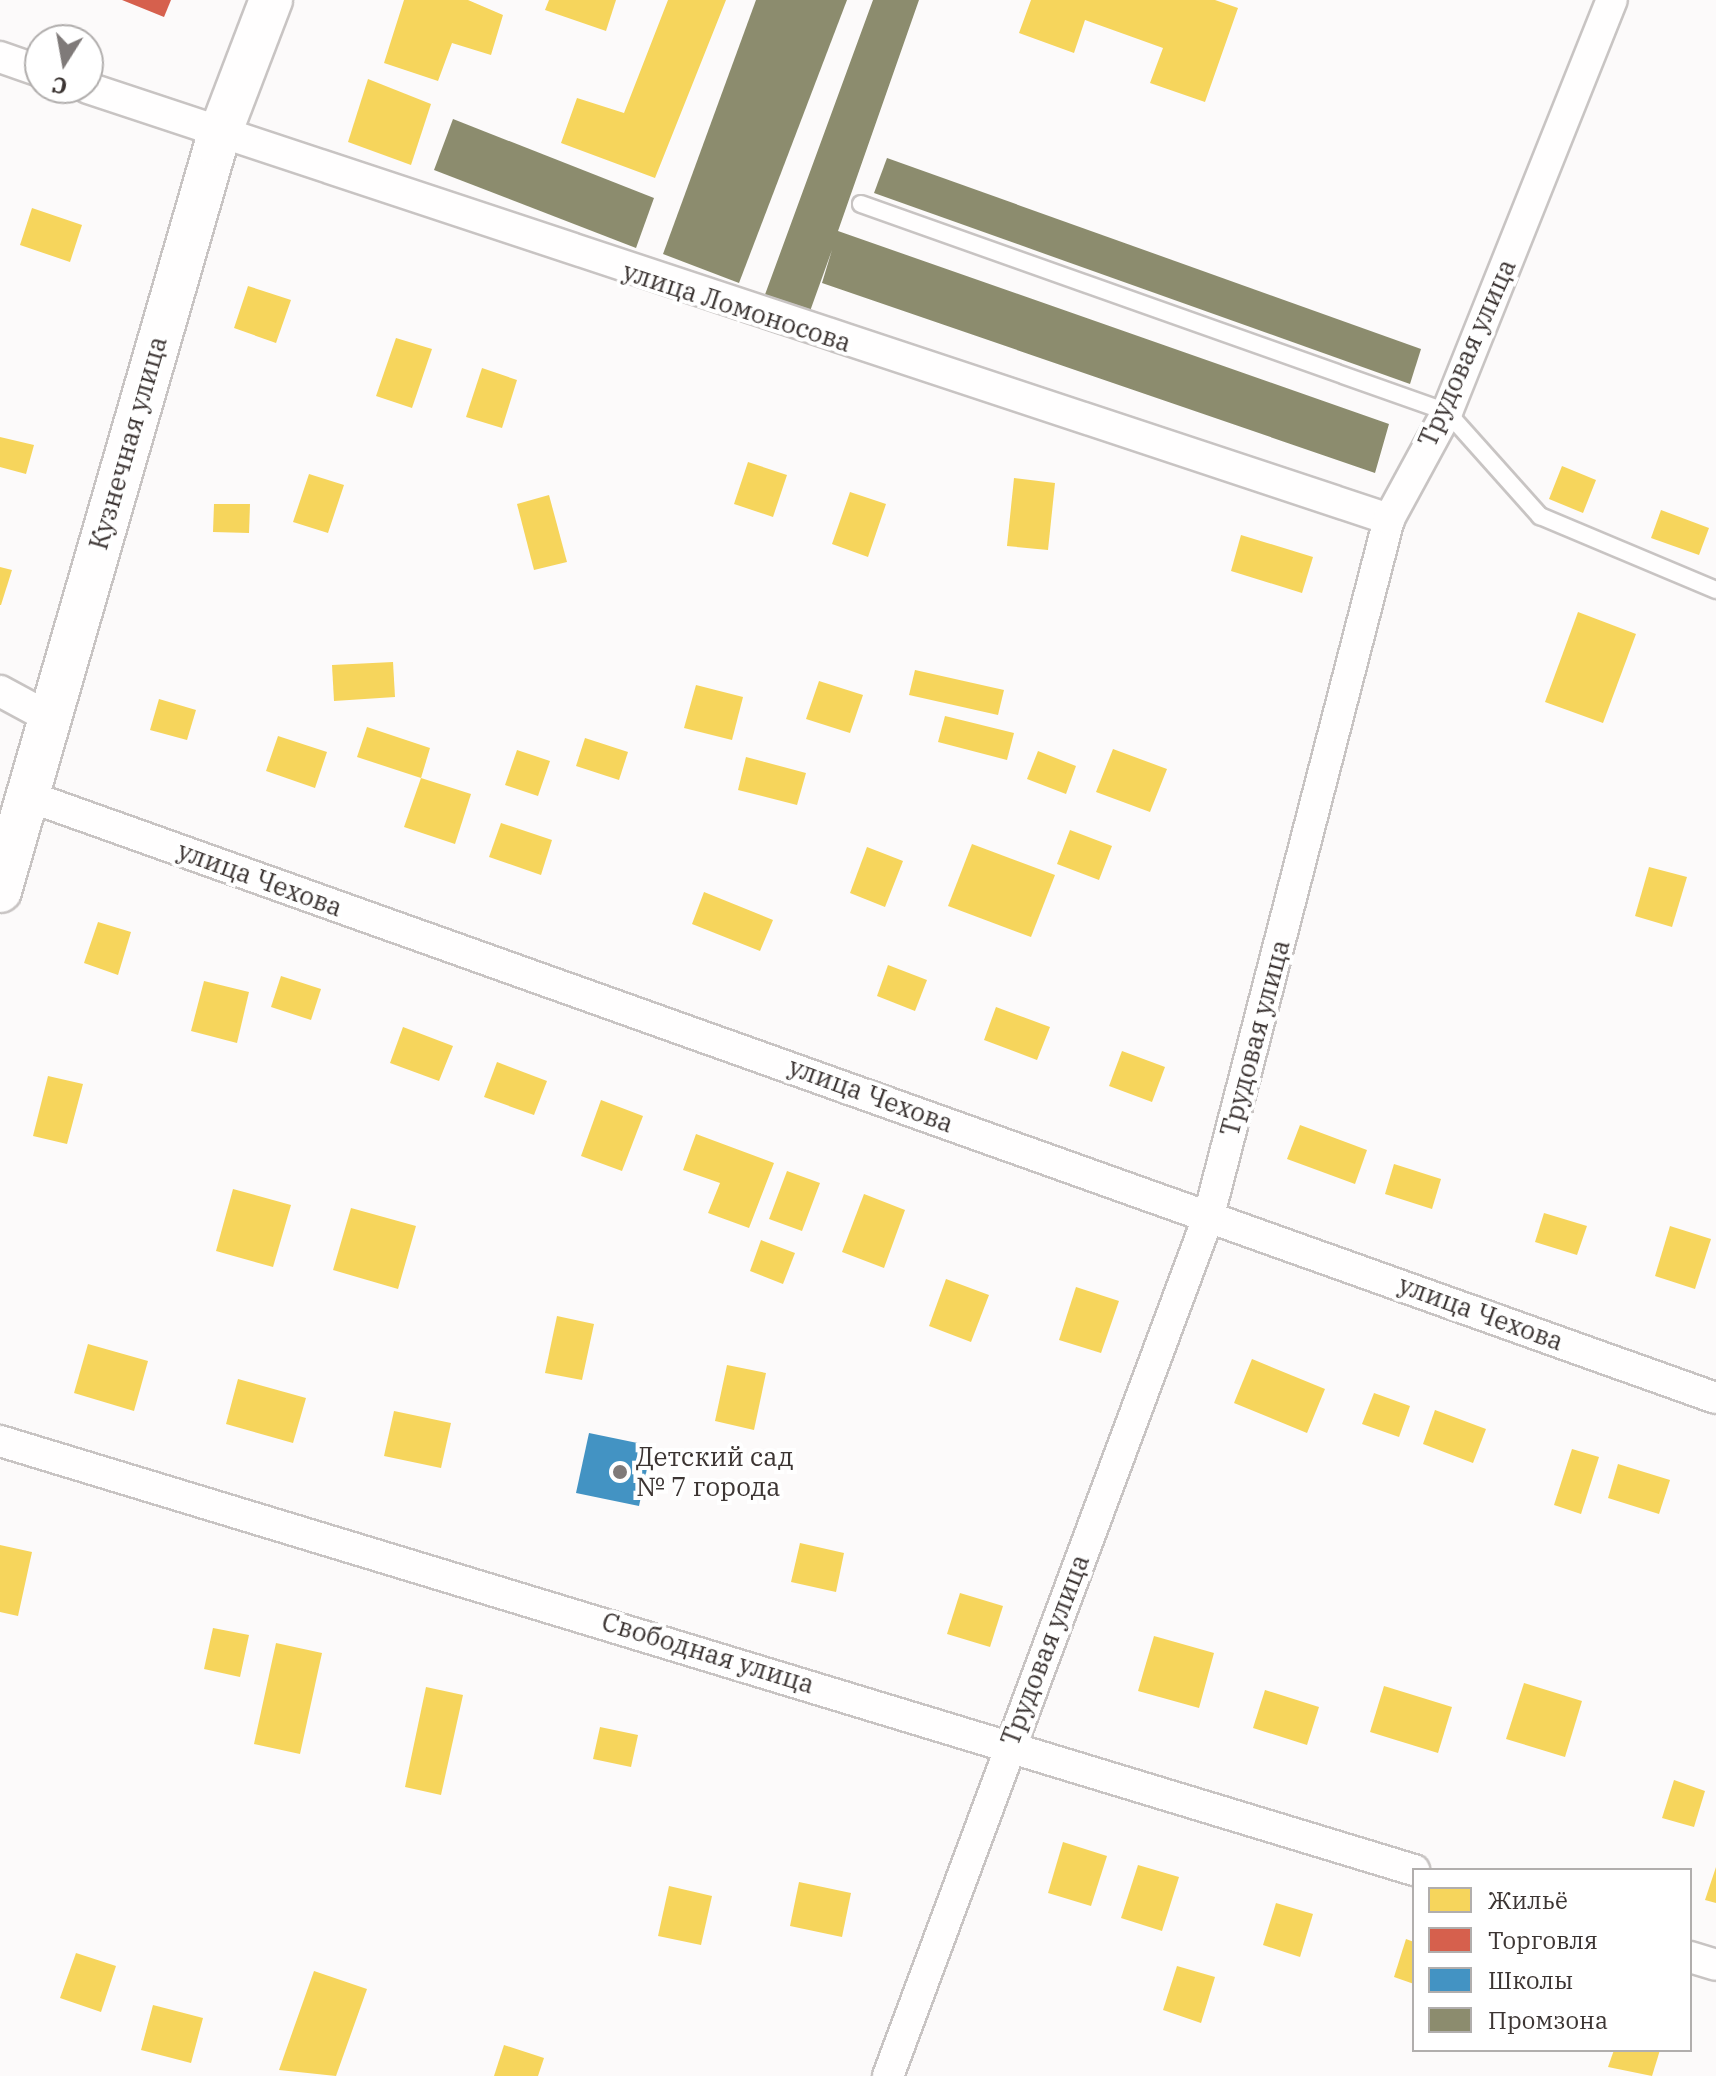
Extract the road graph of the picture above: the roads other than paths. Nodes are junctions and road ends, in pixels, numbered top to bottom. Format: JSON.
{"nodes":[{"id":1,"x":271,"y":0,"type":"edge"},
{"id":2,"x":1612,"y":0,"type":"edge"},
{"id":3,"x":0,"y":57,"type":"edge"},
{"id":4,"x":24,"y":65,"type":"edge"},
{"id":5,"x":104,"y":94,"type":"edge"},
{"id":6,"x":219,"y":134,"type":"junction"},
{"id":7,"x":861,"y":204,"type":"dead end"},
{"id":8,"x":1447,"y":412,"type":"junction"},
{"id":9,"x":1389,"y":519,"type":"junction"},
{"id":10,"x":1716,"y":590,"type":"edge"},
{"id":11,"x":0,"y":691,"type":"edge"},
{"id":12,"x":48,"y":717,"type":"junction"},
{"id":13,"x":25,"y":795,"type":"junction"},
{"id":14,"x":0,"y":891,"type":"edge"},
{"id":15,"x":1209,"y":1215,"type":"junction"},
{"id":16,"x":1716,"y":1398,"type":"edge"},
{"id":17,"x":0,"y":1441,"type":"edge"},
{"id":18,"x":1009,"y":1743,"type":"junction"},
{"id":19,"x":1412,"y":1869,"type":"edge"},
{"id":20,"x":1692,"y":1958,"type":"edge"},
{"id":21,"x":1716,"y":1965,"type":"edge"},
{"id":22,"x":888,"y":2076,"type":"edge"}],
"edges":[{"from":1,"to":6,"type":"street","name":"Кузнечная улица"},
{"from":2,"to":8,"type":"street","name":"Трудовая улица"},
{"from":3,"to":4,"type":"street"},
{"from":5,"to":6,"type":"street","name":"улица Ломоносова"},
{"from":6,"to":9,"type":"street","name":"улица Ломоносова"},
{"from":6,"to":12,"type":"street","name":"Кузнечная улица"},
{"from":7,"to":8,"type":"lane"},
{"from":8,"to":9,"type":"street","name":"Трудовая улица"},
{"from":8,"to":10,"type":"lane"},
{"from":9,"to":15,"type":"street","name":"Трудовая улица"},
{"from":11,"to":12,"type":"street"},
{"from":12,"to":13,"type":"street","name":"Кузнечная улица"},
{"from":13,"to":14,"type":"street","name":"Кузнечная улица"},
{"from":13,"to":15,"type":"street","name":"улица Чехова"},
{"from":15,"to":16,"type":"street","name":"улица Чехова"},
{"from":15,"to":18,"type":"street","name":"Трудовая улица"},
{"from":17,"to":18,"type":"street","name":"Свободная улица"},
{"from":18,"to":19,"type":"street","name":"Свободная улица"},
{"from":18,"to":22,"type":"street","name":"Трудовая улица"},
{"from":20,"to":21,"type":"street"}]}
